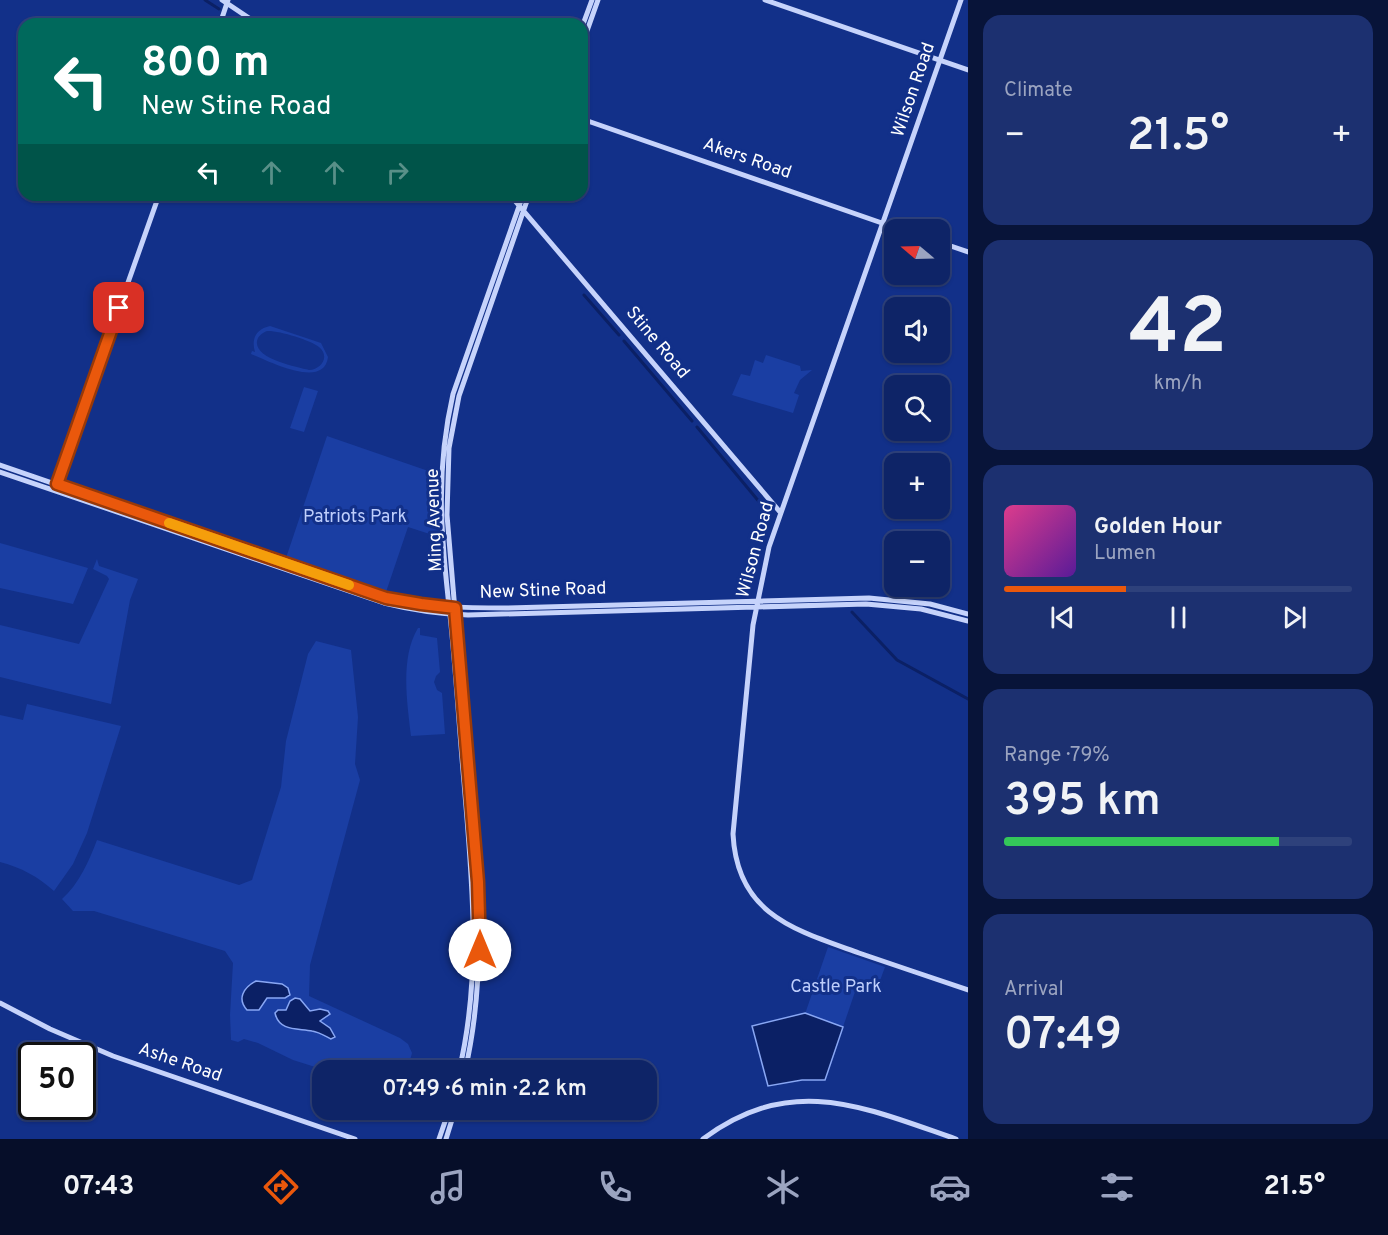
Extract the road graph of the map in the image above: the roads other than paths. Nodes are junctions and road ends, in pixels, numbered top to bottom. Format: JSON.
{"nodes":[{"id":1,"x":592,"y":0,"type":"edge"},
{"id":2,"x":598,"y":0,"type":"edge"},
{"id":3,"x":765,"y":0,"type":"edge"},
{"id":4,"x":962,"y":0,"type":"edge"},
{"id":5,"x":226,"y":1,"type":"edge"},
{"id":6,"x":586,"y":17,"type":"edge"},
{"id":7,"x":222,"y":18,"type":"edge"},
{"id":8,"x":250,"y":18,"type":"edge"},
{"id":9,"x":588,"y":28,"type":"edge"},
{"id":10,"x":940,"y":60,"type":"junction"},
{"id":11,"x":968,"y":70,"type":"edge"},
{"id":12,"x":588,"y":121,"type":"edge"},
{"id":13,"x":157,"y":201,"type":"edge"},
{"id":14,"x":516,"y":201,"type":"edge"},
{"id":15,"x":520,"y":201,"type":"edge"},
{"id":16,"x":527,"y":201,"type":"edge"},
{"id":17,"x":519,"y":204,"type":"junction"},
{"id":18,"x":524,"y":210,"type":"junction"},
{"id":19,"x":883,"y":223,"type":"junction"},
{"id":20,"x":950,"y":246,"type":"edge"},
{"id":21,"x":968,"y":252,"type":"edge"},
{"id":22,"x":488,"y":300,"type":"junction"},
{"id":23,"x":450,"y":422,"type":"junction"},
{"id":24,"x":0,"y":465,"type":"edge"},
{"id":25,"x":0,"y":472,"type":"edge"},
{"id":26,"x":441,"y":473,"type":"junction"},
{"id":27,"x":56,"y":488,"type":"junction"},
{"id":28,"x":446,"y":504,"type":"junction"},
{"id":29,"x":780,"y":512,"type":"junction"},
{"id":30,"x":253,"y":558,"type":"junction"},
{"id":31,"x":279,"y":561,"type":"junction"},
{"id":32,"x":281,"y":568,"type":"junction"},
{"id":33,"x":299,"y":568,"type":"junction"},
{"id":34,"x":757,"y":600,"type":"junction"},
{"id":35,"x":755,"y":607,"type":"junction"},
{"id":36,"x":452,"y":611,"type":"junction"},
{"id":37,"x":968,"y":614,"type":"edge"},
{"id":38,"x":968,"y":621,"type":"edge"},
{"id":39,"x":968,"y":990,"type":"edge"},
{"id":40,"x":0,"y":1003,"type":"edge"},
{"id":41,"x":461,"y":1060,"type":"edge"},
{"id":42,"x":467,"y":1060,"type":"edge"},
{"id":43,"x":446,"y":1120,"type":"edge"},
{"id":44,"x":452,"y":1120,"type":"edge"},
{"id":45,"x":355,"y":1139,"type":"edge"},
{"id":46,"x":440,"y":1139,"type":"edge"},
{"id":47,"x":446,"y":1139,"type":"edge"},
{"id":48,"x":703,"y":1139,"type":"edge"},
{"id":49,"x":956,"y":1139,"type":"edge"}],
"edges":[{"from":1,"to":6,"type":"main road"},
{"from":2,"to":9,"type":"main road"},
{"from":3,"to":10,"type":"main road"},
{"from":4,"to":10,"type":"main road","name":"Wilson Road"},
{"from":5,"to":7,"type":"main road"},
{"from":5,"to":8,"type":"main road"},
{"from":10,"to":11,"type":"main road"},
{"from":10,"to":19,"type":"main road","name":"Wilson Road"},
{"from":12,"to":19,"type":"main road","name":"Akers Road"},
{"from":13,"to":27,"type":"main road"},
{"from":14,"to":17,"type":"main road","name":"Stine Road"},
{"from":15,"to":17,"type":"main road","name":"Ming Avenue"},
{"from":16,"to":18,"type":"main road","name":"Ming Avenue"},
{"from":17,"to":18,"type":"main road","name":"Stine Road"},
{"from":17,"to":22,"type":"main road","name":"Ming Avenue"},
{"from":18,"to":22,"type":"main road","name":"Ming Avenue"},
{"from":18,"to":29,"type":"main road","name":"Stine Road"},
{"from":19,"to":29,"type":"main road","name":"Wilson Road"},
{"from":20,"to":21,"type":"main road"},
{"from":22,"to":23,"type":"main road","name":"Ming Avenue"},
{"from":22,"to":23,"type":"main road","name":"Ming Avenue"},
{"from":23,"to":26,"type":"main road","name":"Ming Avenue"},
{"from":23,"to":28,"type":"main road","name":"Ming Avenue"},
{"from":24,"to":27,"type":"main road","name":"New Stine Road"},
{"from":25,"to":27,"type":"main road","name":"New Stine Road"},
{"from":26,"to":28,"type":"main road"},
{"from":26,"to":36,"type":"main road","name":"Ming Avenue"},
{"from":27,"to":30,"type":"main road","name":"New Stine Road"},
{"from":27,"to":31,"type":"main road","name":"New Stine Road"},
{"from":28,"to":36,"type":"main road","name":"Ming Avenue"},
{"from":29,"to":34,"type":"main road","name":"Wilson Road"},
{"from":30,"to":31,"type":"main road"},
{"from":30,"to":32,"type":"main road","name":"New Stine Road"},
{"from":31,"to":33,"type":"main road","name":"New Stine Road"},
{"from":32,"to":33,"type":"main road"},
{"from":32,"to":36,"type":"main road","name":"New Stine Road"},
{"from":33,"to":36,"type":"main road","name":"New Stine Road"},
{"from":34,"to":35,"type":"main road","name":"Wilson Road"},
{"from":34,"to":36,"type":"main road","name":"New Stine Road"},
{"from":34,"to":37,"type":"main road","name":"New Stine Road"},
{"from":35,"to":36,"type":"main road","name":"New Stine Road"},
{"from":35,"to":38,"type":"main road","name":"New Stine Road"},
{"from":35,"to":39,"type":"main road","name":"Wilson Road"},
{"from":36,"to":41,"type":"main road","name":"Ming Avenue"},
{"from":36,"to":42,"type":"main road","name":"Ming Avenue"},
{"from":40,"to":45,"type":"main road","name":"Ashe Road"},
{"from":43,"to":46,"type":"main road"},
{"from":44,"to":47,"type":"main road"},
{"from":48,"to":49,"type":"main road"}]}
